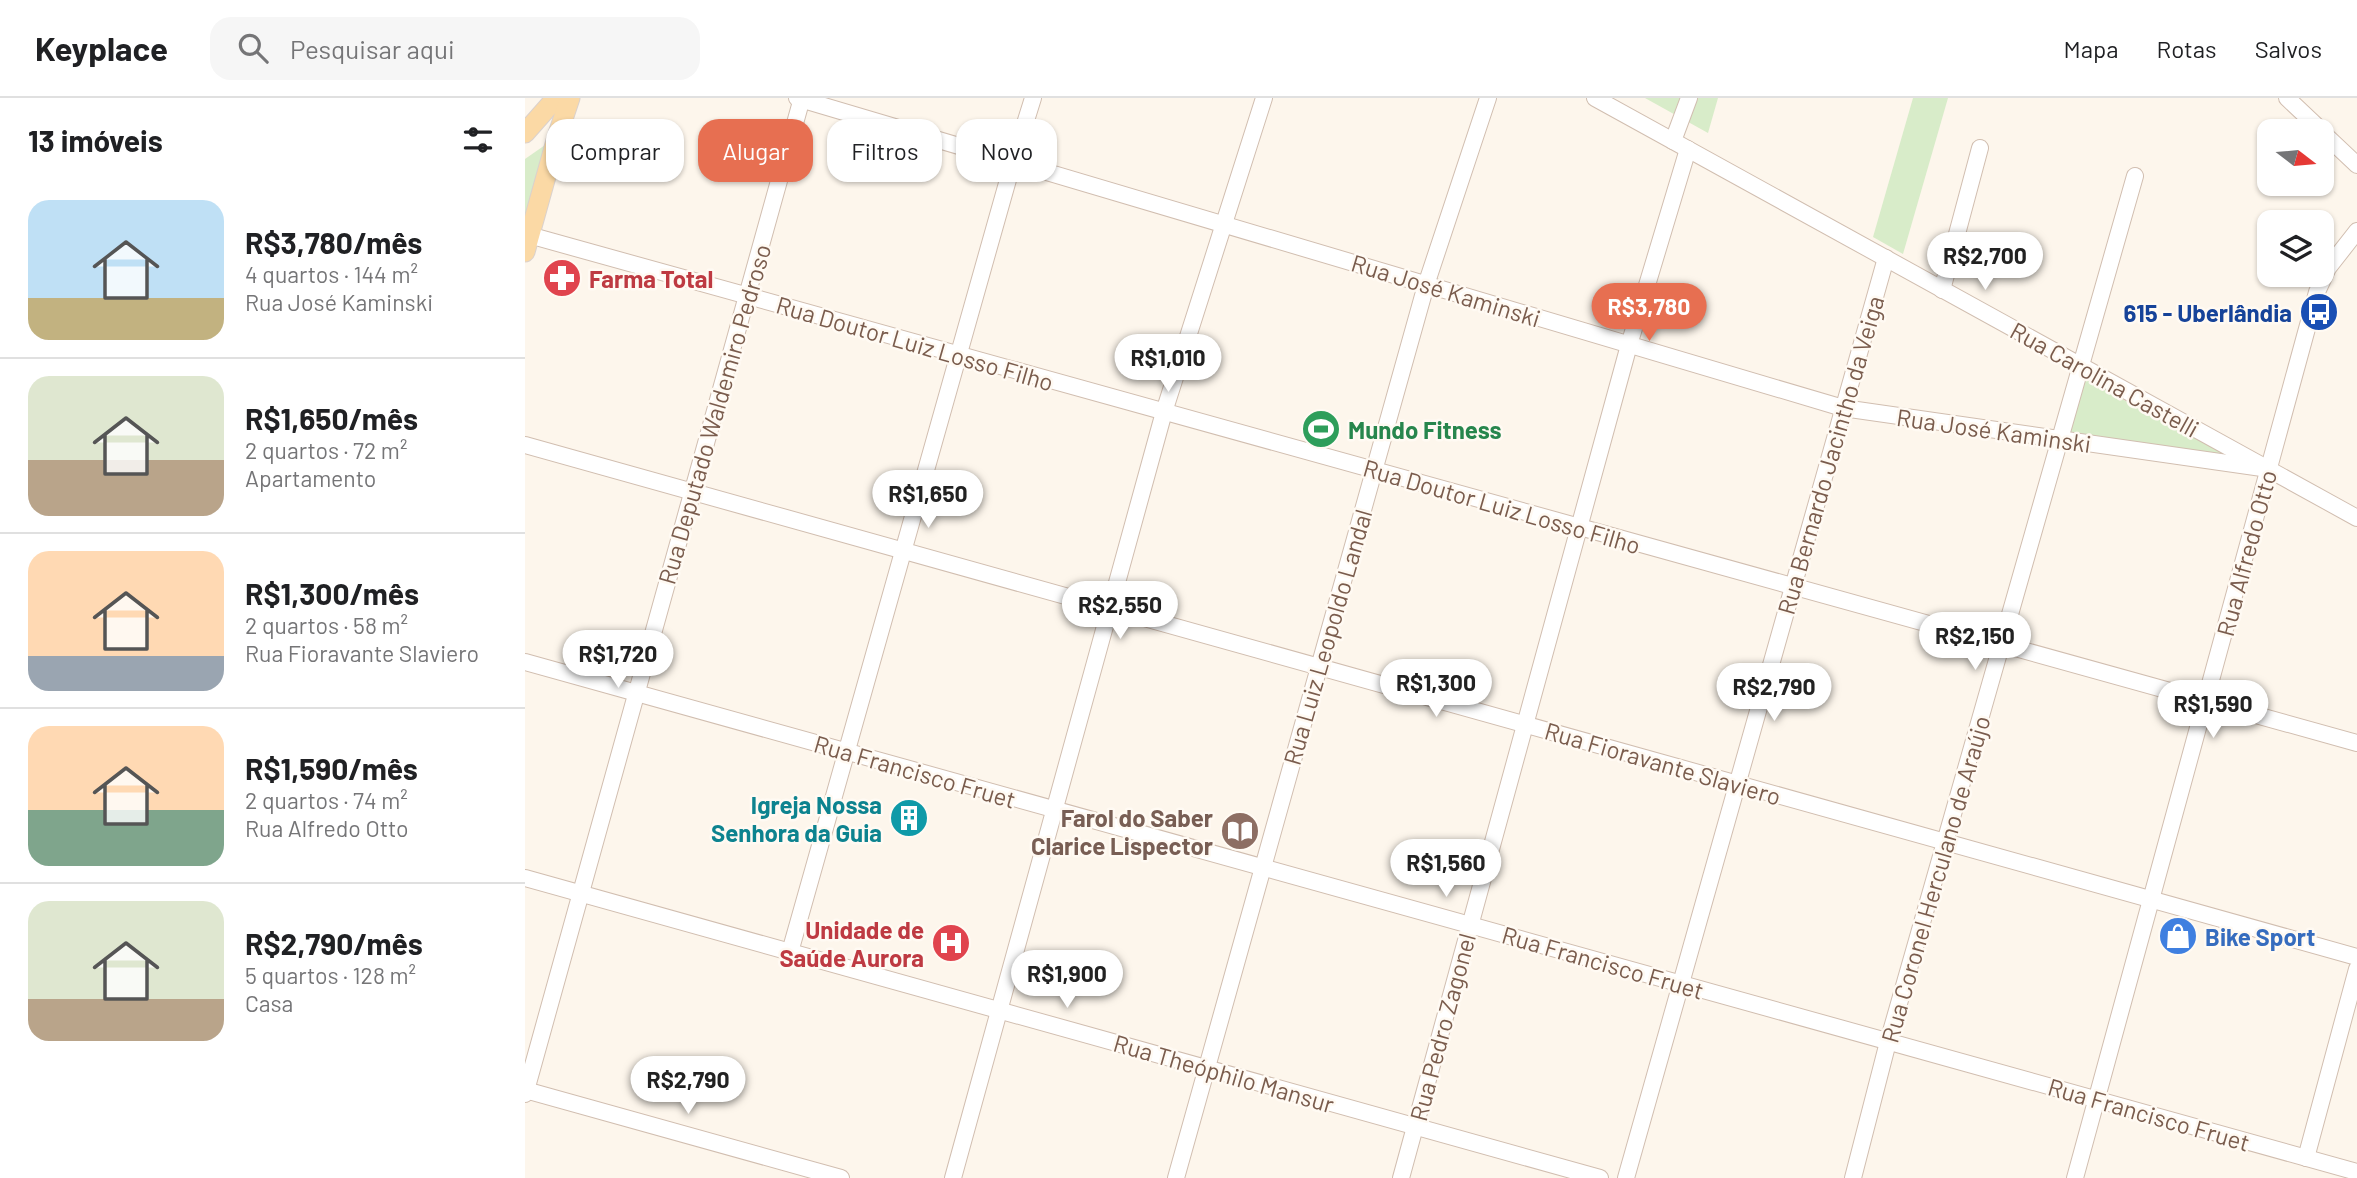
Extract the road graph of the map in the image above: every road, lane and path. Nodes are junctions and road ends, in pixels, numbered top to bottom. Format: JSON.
{"nodes":[{"id":1,"x":556,"y":98,"type":"edge"},
{"id":2,"x":570,"y":98,"type":"edge"},
{"id":3,"x":800,"y":98,"type":"edge"},
{"id":4,"x":1033,"y":98,"type":"edge"},
{"id":5,"x":1264,"y":98,"type":"edge"},
{"id":6,"x":1488,"y":98,"type":"edge"},
{"id":7,"x":1595,"y":98,"type":"edge"},
{"id":8,"x":1689,"y":98,"type":"edge"},
{"id":9,"x":2287,"y":98,"type":"edge"},
{"id":10,"x":563,"y":119,"type":"edge"},
{"id":11,"x":1026,"y":119,"type":"edge"},
{"id":12,"x":2309,"y":119,"type":"edge"},
{"id":13,"x":546,"y":133,"type":"edge"},
{"id":14,"x":525,"y":135,"type":"edge"},
{"id":15,"x":1672,"y":141,"type":"junction"},
{"id":16,"x":2335,"y":144,"type":"edge"},
{"id":17,"x":956,"y":145,"type":"edge"},
{"id":18,"x":1980,"y":148,"type":"dead end"},
{"id":19,"x":1688,"y":149,"type":"junction"},
{"id":20,"x":2357,"y":165,"type":"edge"},
{"id":21,"x":546,"y":175,"type":"edge"},
{"id":22,"x":1057,"y":175,"type":"edge"},
{"id":23,"x":2135,"y":176,"type":"dead end"},
{"id":24,"x":1007,"y":182,"type":"edge"},
{"id":25,"x":1224,"y":225,"type":"junction"},
{"id":26,"x":2357,"y":231,"type":"edge"},
{"id":27,"x":527,"y":241,"type":"edge"},
{"id":28,"x":1886,"y":258,"type":"junction"},
{"id":29,"x":1426,"y":285,"type":"junction"},
{"id":30,"x":1942,"y":289,"type":"junction"},
{"id":31,"x":747,"y":296,"type":"junction"},
{"id":32,"x":1629,"y":345,"type":"junction"},
{"id":33,"x":958,"y":355,"type":"junction"},
{"id":34,"x":2081,"y":366,"type":"junction"},
{"id":35,"x":1843,"y":408,"type":"junction"},
{"id":36,"x":1164,"y":412,"type":"junction"},
{"id":37,"x":2060,"y":439,"type":"junction"},
{"id":38,"x":525,"y":445,"type":"edge"},
{"id":39,"x":2269,"y":469,"type":"junction"},
{"id":40,"x":1374,"y":470,"type":"junction"},
{"id":41,"x":692,"y":492,"type":"junction"},
{"id":42,"x":2357,"y":518,"type":"edge"},
{"id":43,"x":1579,"y":527,"type":"junction"},
{"id":44,"x":903,"y":551,"type":"junction"},
{"id":45,"x":1793,"y":587,"type":"junction"},
{"id":46,"x":1110,"y":609,"type":"junction"},
{"id":47,"x":2001,"y":645,"type":"junction"},
{"id":48,"x":525,"y":662,"type":"edge"},
{"id":49,"x":1319,"y":667,"type":"junction"},
{"id":50,"x":636,"y":693,"type":"junction"},
{"id":51,"x":2205,"y":701,"type":"junction"},
{"id":52,"x":1525,"y":724,"type":"junction"},
{"id":53,"x":2357,"y":743,"type":"edge"},
{"id":54,"x":847,"y":752,"type":"junction"},
{"id":55,"x":1738,"y":784,"type":"junction"},
{"id":56,"x":1055,"y":810,"type":"junction"},
{"id":57,"x":1945,"y":842,"type":"junction"},
{"id":58,"x":1263,"y":868,"type":"junction"},
{"id":59,"x":525,"y":878,"type":"edge"},
{"id":60,"x":581,"y":894,"type":"junction"},
{"id":61,"x":2151,"y":900,"type":"junction"},
{"id":62,"x":1470,"y":925,"type":"junction"},
{"id":63,"x":790,"y":952,"type":"junction"},
{"id":64,"x":2357,"y":957,"type":"edge"},
{"id":65,"x":2357,"y":969,"type":"edge"},
{"id":66,"x":1681,"y":984,"type":"junction"},
{"id":67,"x":999,"y":1011,"type":"junction"},
{"id":68,"x":1888,"y":1042,"type":"junction"},
{"id":69,"x":1206,"y":1068,"type":"junction"},
{"id":70,"x":525,"y":1091,"type":"edge"},
{"id":71,"x":2097,"y":1099,"type":"junction"},
{"id":72,"x":1415,"y":1126,"type":"junction"},
{"id":73,"x":2306,"y":1158,"type":"junction"},
{"id":74,"x":2357,"y":1172,"type":"edge"},
{"id":75,"x":835,"y":1177,"type":"edge"},
{"id":76,"x":953,"y":1178,"type":"edge"},
{"id":77,"x":1176,"y":1178,"type":"edge"},
{"id":78,"x":1401,"y":1178,"type":"edge"},
{"id":79,"x":1600,"y":1178,"type":"edge"},
{"id":80,"x":1626,"y":1178,"type":"edge"},
{"id":81,"x":1853,"y":1178,"type":"edge"},
{"id":82,"x":2075,"y":1178,"type":"edge"}],
"edges":[{"from":1,"to":14,"type":"main road"},
{"from":2,"to":10,"type":"main road"},
{"from":3,"to":17,"type":"street","name":"Rua José Kaminski"},
{"from":3,"to":31,"type":"street","name":"Rua Deputado Waldemiro Pedroso"},
{"from":4,"to":11,"type":"street"},
{"from":5,"to":25,"type":"street"},
{"from":6,"to":29,"type":"street","name":"Rua Luiz Leopoldo Landal"},
{"from":7,"to":15,"type":"street","name":"Rua Carolina Castelli"},
{"from":8,"to":15,"type":"street"},
{"from":9,"to":12,"type":"street"},
{"from":13,"to":14,"type":"main road"},
{"from":15,"to":19,"type":"street","name":"Rua Carolina Castelli"},
{"from":16,"to":20,"type":"street"},
{"from":18,"to":30,"type":"street"},
{"from":19,"to":28,"type":"street","name":"Rua Carolina Castelli"},
{"from":19,"to":32,"type":"street","name":"Rua Pedro Zagonel"},
{"from":21,"to":27,"type":"main road"},
{"from":22,"to":25,"type":"street","name":"Rua José Kaminski"},
{"from":23,"to":34,"type":"street","name":"Rua Coronel Herculano de Araújo"},
{"from":24,"to":33,"type":"street"},
{"from":25,"to":29,"type":"street","name":"Rua José Kaminski"},
{"from":25,"to":36,"type":"street"},
{"from":26,"to":39,"type":"street","name":"Rua Alfredo Otto"},
{"from":27,"to":31,"type":"street","name":"Rua Doutor Luiz Losso Filho"},
{"from":28,"to":30,"type":"street","name":"Rua Carolina Castelli"},
{"from":28,"to":35,"type":"street","name":"Rua Bernardo Jacintho da Veiga"},
{"from":29,"to":32,"type":"street","name":"Rua José Kaminski"},
{"from":29,"to":40,"type":"street","name":"Rua Luiz Leopoldo Landal"},
{"from":30,"to":34,"type":"street","name":"Rua Carolina Castelli"},
{"from":31,"to":33,"type":"street","name":"Rua Doutor Luiz Losso Filho"},
{"from":31,"to":41,"type":"street","name":"Rua Deputado Waldemiro Pedroso"},
{"from":32,"to":35,"type":"street","name":"Rua José Kaminski"},
{"from":32,"to":43,"type":"street","name":"Rua Pedro Zagonel"},
{"from":33,"to":36,"type":"street","name":"Rua Doutor Luiz Losso Filho"},
{"from":33,"to":44,"type":"street"},
{"from":34,"to":37,"type":"street","name":"Rua Coronel Herculano de Araújo"},
{"from":34,"to":39,"type":"street","name":"Rua Carolina Castelli"},
{"from":35,"to":37,"type":"street","name":"Rua José Kaminski"},
{"from":35,"to":45,"type":"street","name":"Rua Bernardo Jacintho da Veiga"},
{"from":36,"to":40,"type":"street","name":"Rua Doutor Luiz Losso Filho"},
{"from":36,"to":46,"type":"street"},
{"from":37,"to":39,"type":"street","name":"Rua José Kaminski"},
{"from":37,"to":47,"type":"street","name":"Rua Coronel Herculano de Araújo"},
{"from":38,"to":41,"type":"street","name":"Rua Fioravante Slaviero"},
{"from":39,"to":42,"type":"street","name":"Rua Carolina Castelli"},
{"from":39,"to":51,"type":"street","name":"Rua Alfredo Otto"},
{"from":40,"to":43,"type":"street","name":"Rua Doutor Luiz Losso Filho"},
{"from":40,"to":49,"type":"street","name":"Rua Luiz Leopoldo Landal"},
{"from":41,"to":44,"type":"street","name":"Rua Fioravante Slaviero"},
{"from":41,"to":50,"type":"street","name":"Rua Deputado Waldemiro Pedroso"},
{"from":43,"to":45,"type":"street","name":"Rua Doutor Luiz Losso Filho"},
{"from":43,"to":52,"type":"street","name":"Rua Pedro Zagonel"},
{"from":44,"to":46,"type":"street","name":"Rua Fioravante Slaviero"},
{"from":44,"to":54,"type":"street"},
{"from":45,"to":47,"type":"street","name":"Rua Doutor Luiz Losso Filho"},
{"from":45,"to":55,"type":"street","name":"Rua Bernardo Jacintho da Veiga"},
{"from":46,"to":49,"type":"street","name":"Rua Fioravante Slaviero"},
{"from":46,"to":56,"type":"street"},
{"from":47,"to":51,"type":"street","name":"Rua Doutor Luiz Losso Filho"},
{"from":47,"to":57,"type":"street","name":"Rua Coronel Herculano de Araújo"},
{"from":48,"to":50,"type":"street","name":"Rua Francisco Fruet"},
{"from":49,"to":52,"type":"street","name":"Rua Fioravante Slaviero"},
{"from":49,"to":58,"type":"street","name":"Rua Luiz Leopoldo Landal"},
{"from":50,"to":54,"type":"street","name":"Rua Francisco Fruet"},
{"from":50,"to":60,"type":"street","name":"Rua Deputado Waldemiro Pedroso"},
{"from":51,"to":53,"type":"street","name":"Rua Doutor Luiz Losso Filho"},
{"from":51,"to":61,"type":"street","name":"Rua Alfredo Otto"},
{"from":52,"to":55,"type":"street","name":"Rua Fioravante Slaviero"},
{"from":52,"to":62,"type":"street","name":"Rua Pedro Zagonel"},
{"from":54,"to":56,"type":"street","name":"Rua Francisco Fruet"},
{"from":54,"to":63,"type":"street"},
{"from":55,"to":57,"type":"street","name":"Rua Fioravante Slaviero"},
{"from":55,"to":66,"type":"street","name":"Rua Bernardo Jacintho da Veiga"},
{"from":56,"to":58,"type":"street","name":"Rua Francisco Fruet"},
{"from":56,"to":67,"type":"street"},
{"from":57,"to":61,"type":"street","name":"Rua Fioravante Slaviero"},
{"from":57,"to":68,"type":"street","name":"Rua Coronel Herculano de Araújo"},
{"from":58,"to":62,"type":"street","name":"Rua Francisco Fruet"},
{"from":58,"to":69,"type":"street","name":"Rua Luiz Leopoldo Landal"},
{"from":59,"to":60,"type":"street","name":"Rua Theóphilo Mansur"},
{"from":60,"to":63,"type":"street","name":"Rua Theóphilo Mansur"},
{"from":60,"to":70,"type":"street","name":"Rua Deputado Waldemiro Pedroso"},
{"from":61,"to":64,"type":"street","name":"Rua Fioravante Slaviero"},
{"from":61,"to":71,"type":"street","name":"Rua Alfredo Otto"},
{"from":62,"to":66,"type":"street","name":"Rua Francisco Fruet"},
{"from":62,"to":72,"type":"street","name":"Rua Pedro Zagonel"},
{"from":63,"to":67,"type":"street","name":"Rua Theóphilo Mansur"},
{"from":65,"to":73,"type":"street"},
{"from":66,"to":68,"type":"street","name":"Rua Francisco Fruet"},
{"from":66,"to":80,"type":"street","name":"Rua Bernardo Jacintho da Veiga"},
{"from":67,"to":69,"type":"street","name":"Rua Theóphilo Mansur"},
{"from":67,"to":76,"type":"street"},
{"from":68,"to":71,"type":"street","name":"Rua Francisco Fruet"},
{"from":68,"to":81,"type":"street","name":"Rua Coronel Herculano de Araújo"},
{"from":69,"to":72,"type":"street","name":"Rua Theóphilo Mansur"},
{"from":69,"to":77,"type":"street","name":"Rua Luiz Leopoldo Landal"},
{"from":70,"to":75,"type":"street"},
{"from":71,"to":73,"type":"street","name":"Rua Francisco Fruet"},
{"from":71,"to":82,"type":"street","name":"Rua Alfredo Otto"},
{"from":72,"to":78,"type":"street","name":"Rua Pedro Zagonel"},
{"from":72,"to":79,"type":"street","name":"Rua Theóphilo Mansur"},
{"from":73,"to":74,"type":"street","name":"Rua Francisco Fruet"}]}
